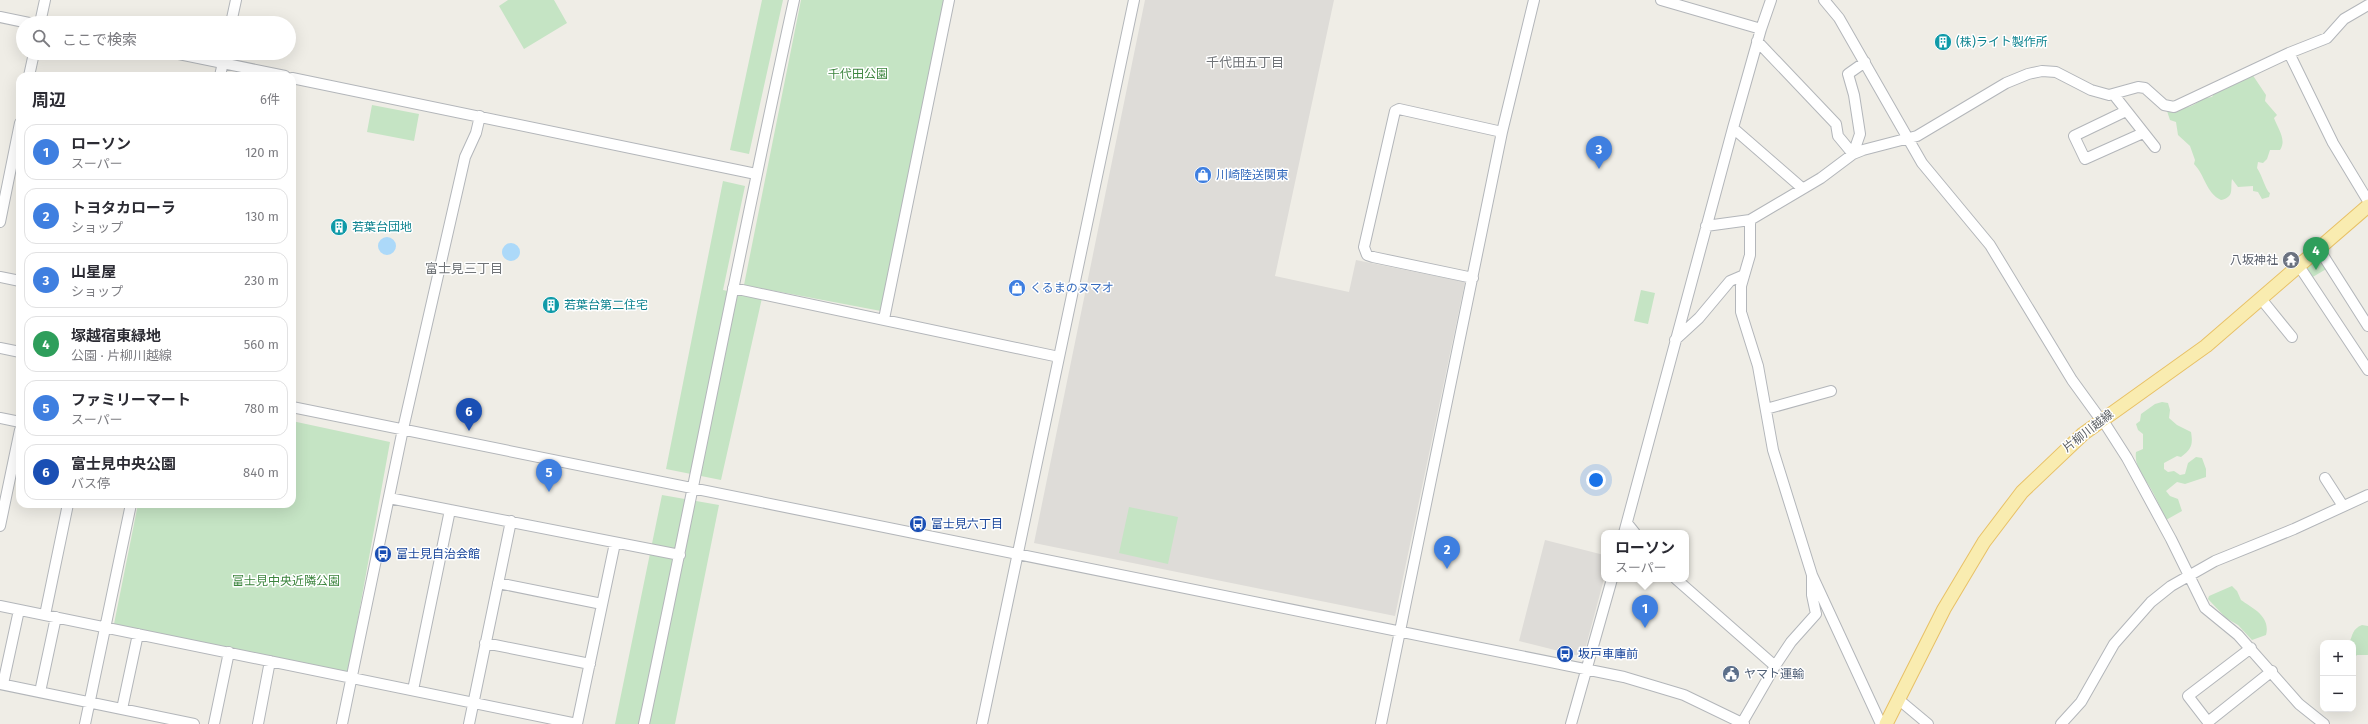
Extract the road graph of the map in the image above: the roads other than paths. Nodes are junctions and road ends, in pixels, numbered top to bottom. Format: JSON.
{"nodes":[{"id":1,"x":44,"y":0,"type":"edge"},
{"id":2,"x":235,"y":0,"type":"edge"},
{"id":3,"x":794,"y":0,"type":"edge"},
{"id":4,"x":950,"y":0,"type":"edge"},
{"id":5,"x":1134,"y":0,"type":"edge"},
{"id":6,"x":1534,"y":0,"type":"edge"},
{"id":7,"x":1661,"y":0,"type":"edge"},
{"id":8,"x":1771,"y":0,"type":"edge"},
{"id":9,"x":1824,"y":0,"type":"edge"},
{"id":10,"x":1695,"y":5,"type":"edge"},
{"id":11,"x":2368,"y":5,"type":"edge"},
{"id":12,"x":41,"y":16,"type":"edge"},
{"id":13,"x":232,"y":16,"type":"edge"},
{"id":14,"x":0,"y":17,"type":"edge"},
{"id":15,"x":16,"y":20,"type":"edge"},
{"id":16,"x":1760,"y":29,"type":"junction"},
{"id":17,"x":1757,"y":41,"type":"junction"},
{"id":18,"x":2289,"y":54,"type":"junction"},
{"id":19,"x":32,"y":60,"type":"edge"},
{"id":20,"x":224,"y":60,"type":"edge"},
{"id":21,"x":231,"y":60,"type":"edge"},
{"id":22,"x":1865,"y":62,"type":"junction"},
{"id":23,"x":30,"y":72,"type":"edge"},
{"id":24,"x":221,"y":72,"type":"edge"},
{"id":25,"x":271,"y":72,"type":"edge"},
{"id":26,"x":296,"y":79,"type":"edge"},
{"id":27,"x":2114,"y":95,"type":"junction"},
{"id":28,"x":2126,"y":112,"type":"junction"},
{"id":29,"x":480,"y":116,"type":"junction"},
{"id":30,"x":1733,"y":128,"type":"junction"},
{"id":31,"x":1502,"y":132,"type":"junction"},
{"id":32,"x":2143,"y":133,"type":"junction"},
{"id":33,"x":16,"y":137,"type":"edge"},
{"id":34,"x":1909,"y":138,"type":"junction"},
{"id":35,"x":2155,"y":147,"type":"dead end"},
{"id":36,"x":1853,"y":154,"type":"junction"},
{"id":37,"x":756,"y":174,"type":"junction"},
{"id":38,"x":4,"y":178,"type":"edge"},
{"id":39,"x":1802,"y":188,"type":"junction"},
{"id":40,"x":2368,"y":201,"type":"edge"},
{"id":41,"x":2368,"y":206,"type":"edge"},
{"id":42,"x":1750,"y":220,"type":"junction"},
{"id":43,"x":0,"y":222,"type":"edge"},
{"id":44,"x":1706,"y":226,"type":"junction"},
{"id":45,"x":2319,"y":249,"type":"junction"},
{"id":46,"x":2299,"y":266,"type":"junction"},
{"id":47,"x":1744,"y":275,"type":"junction"},
{"id":48,"x":0,"y":277,"type":"edge"},
{"id":49,"x":1473,"y":278,"type":"junction"},
{"id":50,"x":16,"y":280,"type":"edge"},
{"id":51,"x":733,"y":288,"type":"junction"},
{"id":52,"x":2262,"y":300,"type":"junction"},
{"id":53,"x":884,"y":319,"type":"junction"},
{"id":54,"x":2368,"y":326,"type":"edge"},
{"id":55,"x":2292,"y":337,"type":"dead end"},
{"id":56,"x":1675,"y":341,"type":"junction"},
{"id":57,"x":0,"y":348,"type":"edge"},
{"id":58,"x":16,"y":351,"type":"edge"},
{"id":59,"x":1059,"y":357,"type":"junction"},
{"id":60,"x":2368,"y":370,"type":"edge"},
{"id":61,"x":1831,"y":391,"type":"dead end"},
{"id":62,"x":296,"y":408,"type":"edge"},
{"id":63,"x":1766,"y":410,"type":"junction"},
{"id":64,"x":0,"y":418,"type":"edge"},
{"id":65,"x":2101,"y":420,"type":"junction"},
{"id":66,"x":16,"y":421,"type":"edge"},
{"id":67,"x":403,"y":429,"type":"junction"},
{"id":68,"x":16,"y":449,"type":"edge"},
{"id":69,"x":2325,"y":478,"type":"dead end"},
{"id":70,"x":694,"y":489,"type":"junction"},
{"id":71,"x":2368,"y":495,"type":"edge"},
{"id":72,"x":389,"y":498,"type":"junction"},
{"id":73,"x":2343,"y":506,"type":"junction"},
{"id":74,"x":67,"y":508,"type":"edge"},
{"id":75,"x":130,"y":508,"type":"edge"},
{"id":76,"x":450,"y":510,"type":"junction"},
{"id":77,"x":510,"y":521,"type":"junction"},
{"id":78,"x":0,"y":526,"type":"edge"},
{"id":79,"x":1625,"y":528,"type":"edge"},
{"id":80,"x":615,"y":543,"type":"junction"},
{"id":81,"x":1018,"y":553,"type":"junction"},
{"id":82,"x":680,"y":555,"type":"junction"},
{"id":83,"x":1812,"y":575,"type":"junction"},
{"id":84,"x":2189,"y":575,"type":"junction"},
{"id":85,"x":1611,"y":582,"type":"edge"},
{"id":86,"x":1679,"y":582,"type":"edge"},
{"id":87,"x":498,"y":583,"type":"junction"},
{"id":88,"x":602,"y":604,"type":"junction"},
{"id":89,"x":0,"y":606,"type":"edge"},
{"id":90,"x":19,"y":610,"type":"junction"},
{"id":91,"x":46,"y":615,"type":"junction"},
{"id":92,"x":56,"y":617,"type":"junction"},
{"id":93,"x":106,"y":628,"type":"junction"},
{"id":94,"x":1401,"y":632,"type":"junction"},
{"id":95,"x":138,"y":634,"type":"junction"},
{"id":96,"x":485,"y":643,"type":"junction"},
{"id":97,"x":2251,"y":648,"type":"junction"},
{"id":98,"x":229,"y":652,"type":"junction"},
{"id":99,"x":270,"y":661,"type":"junction"},
{"id":100,"x":590,"y":664,"type":"junction"},
{"id":101,"x":1775,"y":666,"type":"junction"},
{"id":102,"x":1586,"y":669,"type":"junction"},
{"id":103,"x":2272,"y":671,"type":"junction"},
{"id":104,"x":352,"y":678,"type":"junction"},
{"id":105,"x":1,"y":684,"type":"edge"},
{"id":106,"x":413,"y":690,"type":"junction"},
{"id":107,"x":40,"y":692,"type":"junction"},
{"id":108,"x":1898,"y":699,"type":"junction"},
{"id":109,"x":89,"y":702,"type":"junction"},
{"id":110,"x":473,"y":702,"type":"junction"},
{"id":111,"x":122,"y":709,"type":"junction"},
{"id":112,"x":85,"y":724,"type":"edge"},
{"id":113,"x":194,"y":724,"type":"edge"},
{"id":114,"x":214,"y":724,"type":"edge"},
{"id":115,"x":258,"y":724,"type":"edge"},
{"id":116,"x":342,"y":724,"type":"edge"},
{"id":117,"x":469,"y":724,"type":"edge"},
{"id":118,"x":577,"y":724,"type":"edge"},
{"id":119,"x":644,"y":724,"type":"edge"},
{"id":120,"x":982,"y":724,"type":"edge"},
{"id":121,"x":1381,"y":724,"type":"edge"},
{"id":122,"x":1571,"y":724,"type":"edge"},
{"id":123,"x":1743,"y":724,"type":"edge"},
{"id":124,"x":1880,"y":724,"type":"edge"},
{"id":125,"x":1886,"y":724,"type":"edge"},
{"id":126,"x":1928,"y":724,"type":"edge"},
{"id":127,"x":2060,"y":724,"type":"edge"},
{"id":128,"x":2324,"y":724,"type":"edge"}],
"edges":[{"from":1,"to":12,"type":"street"},
{"from":2,"to":13,"type":"street"},
{"from":3,"to":37,"type":"street"},
{"from":4,"to":53,"type":"street"},
{"from":5,"to":59,"type":"street"},
{"from":6,"to":31,"type":"street"},
{"from":7,"to":10,"type":"street"},
{"from":8,"to":16,"type":"street"},
{"from":9,"to":22,"type":"street"},
{"from":10,"to":16,"type":"street"},
{"from":11,"to":18,"type":"street"},
{"from":14,"to":15,"type":"street"},
{"from":16,"to":17,"type":"street"},
{"from":17,"to":30,"type":"street"},
{"from":17,"to":36,"type":"street"},
{"from":18,"to":27,"type":"street"},
{"from":18,"to":40,"type":"street"},
{"from":19,"to":23,"type":"street"},
{"from":20,"to":24,"type":"street"},
{"from":21,"to":25,"type":"street"},
{"from":22,"to":34,"type":"street"},
{"from":22,"to":36,"type":"street"},
{"from":26,"to":29,"type":"street"},
{"from":27,"to":28,"type":"street"},
{"from":27,"to":34,"type":"street"},
{"from":28,"to":32,"type":"street"},
{"from":28,"to":32,"type":"street"},
{"from":29,"to":37,"type":"street"},
{"from":29,"to":67,"type":"street"},
{"from":30,"to":39,"type":"street"},
{"from":30,"to":44,"type":"street"},
{"from":31,"to":49,"type":"street"},
{"from":31,"to":49,"type":"street"},
{"from":32,"to":35,"type":"street"},
{"from":33,"to":38,"type":"street"},
{"from":34,"to":36,"type":"street"},
{"from":34,"to":65,"type":"street"},
{"from":36,"to":39,"type":"street"},
{"from":37,"to":51,"type":"street"},
{"from":38,"to":43,"type":"street"},
{"from":39,"to":42,"type":"street"},
{"from":41,"to":45,"type":"main road","name":"片柳川越線"},
{"from":42,"to":44,"type":"street"},
{"from":42,"to":47,"type":"street"},
{"from":44,"to":56,"type":"street"},
{"from":45,"to":46,"type":"main road","name":"片柳川越線"},
{"from":45,"to":54,"type":"street"},
{"from":46,"to":52,"type":"main road","name":"片柳川越線"},
{"from":46,"to":60,"type":"street"},
{"from":47,"to":56,"type":"street"},
{"from":47,"to":63,"type":"street"},
{"from":48,"to":50,"type":"street"},
{"from":49,"to":94,"type":"street"},
{"from":51,"to":53,"type":"street"},
{"from":51,"to":70,"type":"street"},
{"from":52,"to":55,"type":"street"},
{"from":52,"to":65,"type":"main road","name":"片柳川越線"},
{"from":53,"to":59,"type":"street"},
{"from":56,"to":79,"type":"street"},
{"from":57,"to":58,"type":"street"},
{"from":59,"to":81,"type":"street"},
{"from":61,"to":63,"type":"street"},
{"from":62,"to":67,"type":"street"},
{"from":63,"to":83,"type":"street"},
{"from":64,"to":66,"type":"street"},
{"from":65,"to":84,"type":"street"},
{"from":65,"to":108,"type":"main road","name":"片柳川越線"},
{"from":67,"to":70,"type":"street"},
{"from":67,"to":72,"type":"street"},
{"from":68,"to":78,"type":"street"},
{"from":69,"to":73,"type":"street"},
{"from":70,"to":81,"type":"street"},
{"from":70,"to":82,"type":"street"},
{"from":71,"to":73,"type":"street"},
{"from":72,"to":76,"type":"street"},
{"from":72,"to":104,"type":"street"},
{"from":73,"to":84,"type":"street"},
{"from":74,"to":91,"type":"street"},
{"from":75,"to":93,"type":"street"},
{"from":76,"to":77,"type":"street"},
{"from":76,"to":106,"type":"street"},
{"from":77,"to":80,"type":"street"},
{"from":77,"to":87,"type":"street"},
{"from":80,"to":82,"type":"street"},
{"from":80,"to":88,"type":"street"},
{"from":81,"to":94,"type":"street"},
{"from":81,"to":120,"type":"street"},
{"from":82,"to":119,"type":"street"},
{"from":83,"to":101,"type":"street"},
{"from":83,"to":124,"type":"street"},
{"from":84,"to":97,"type":"street"},
{"from":84,"to":127,"type":"street"},
{"from":85,"to":102,"type":"street"},
{"from":86,"to":101,"type":"street"},
{"from":87,"to":88,"type":"street"},
{"from":87,"to":96,"type":"street"},
{"from":88,"to":100,"type":"street"},
{"from":89,"to":90,"type":"street"},
{"from":90,"to":91,"type":"street"},
{"from":90,"to":105,"type":"street"},
{"from":91,"to":92,"type":"street"},
{"from":92,"to":93,"type":"street"},
{"from":92,"to":107,"type":"street"},
{"from":93,"to":95,"type":"street"},
{"from":93,"to":109,"type":"street"},
{"from":94,"to":102,"type":"street"},
{"from":94,"to":121,"type":"street"},
{"from":95,"to":98,"type":"street"},
{"from":95,"to":111,"type":"street"},
{"from":96,"to":100,"type":"street"},
{"from":96,"to":110,"type":"street"},
{"from":97,"to":103,"type":"street"},
{"from":97,"to":103,"type":"street"},
{"from":98,"to":99,"type":"street"},
{"from":98,"to":114,"type":"street"},
{"from":99,"to":104,"type":"street"},
{"from":99,"to":115,"type":"street"},
{"from":100,"to":118,"type":"street"},
{"from":101,"to":123,"type":"street"},
{"from":102,"to":122,"type":"street"},
{"from":102,"to":123,"type":"street"},
{"from":103,"to":128,"type":"street"},
{"from":104,"to":106,"type":"street"},
{"from":104,"to":116,"type":"street"},
{"from":105,"to":107,"type":"street"},
{"from":106,"to":110,"type":"street"},
{"from":107,"to":109,"type":"street"},
{"from":108,"to":125,"type":"main road","name":"片柳川越線"},
{"from":108,"to":126,"type":"street"},
{"from":109,"to":111,"type":"street"},
{"from":109,"to":112,"type":"street"},
{"from":110,"to":117,"type":"street"},
{"from":110,"to":118,"type":"street"},
{"from":111,"to":113,"type":"street"}]}
